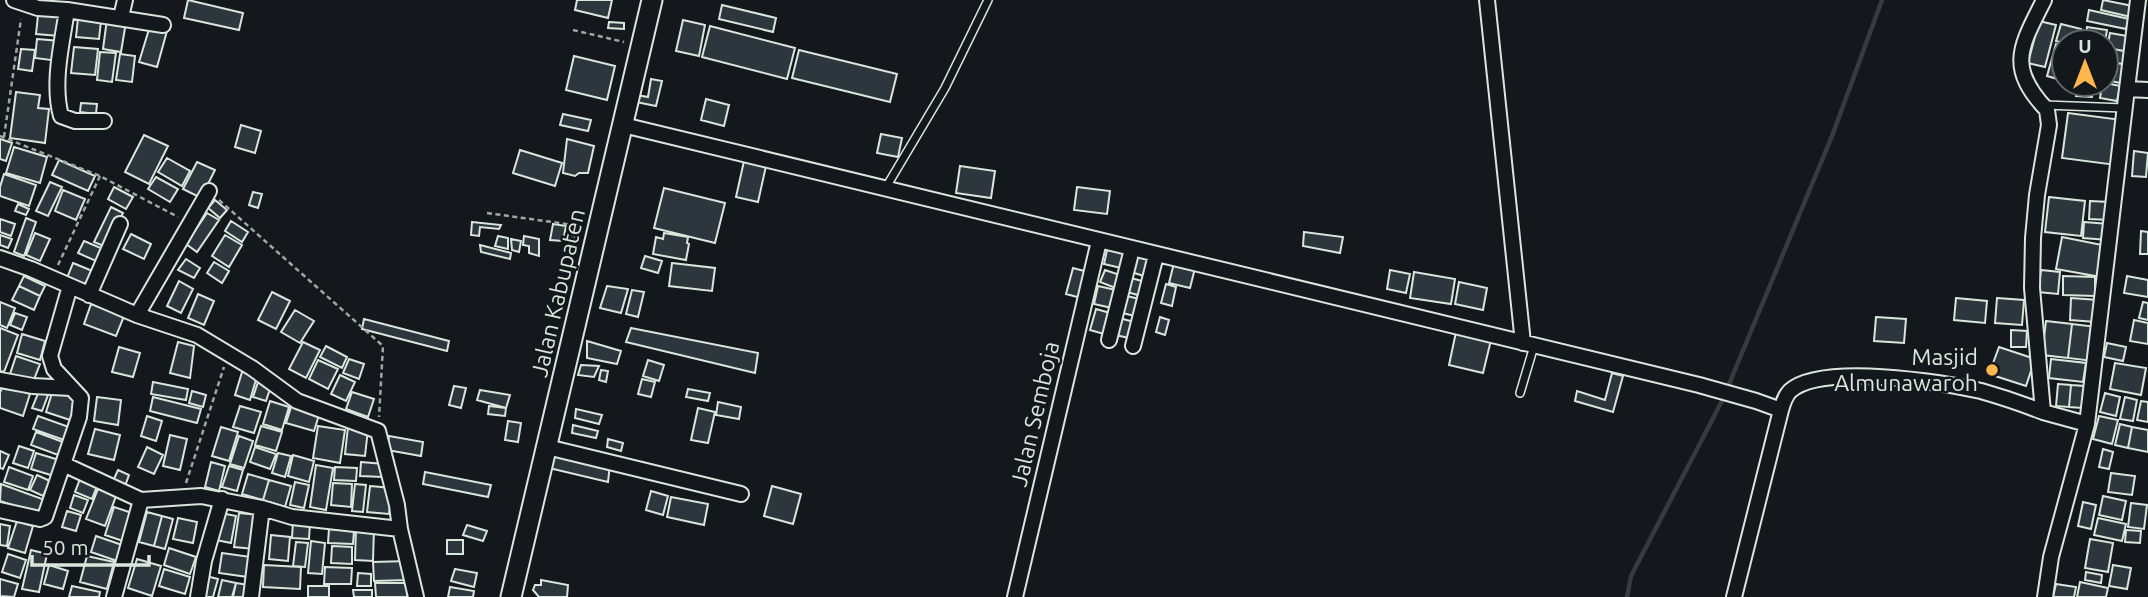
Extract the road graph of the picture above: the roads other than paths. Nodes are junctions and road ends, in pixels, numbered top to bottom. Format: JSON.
{"nodes":[{"id":1,"x":125,"y":0,"type":"edge"},
{"id":2,"x":652,"y":0,"type":"edge"},
{"id":3,"x":988,"y":0,"type":"edge"},
{"id":4,"x":1487,"y":0,"type":"edge"},
{"id":5,"x":2044,"y":0,"type":"edge"},
{"id":6,"x":2138,"y":0,"type":"edge"},
{"id":7,"x":18,"y":2,"type":"edge"},
{"id":8,"x":67,"y":10,"type":"junction"},
{"id":9,"x":121,"y":17,"type":"junction"},
{"id":10,"x":163,"y":25,"type":"dead end"},
{"id":11,"x":2127,"y":89,"type":"junction"},
{"id":12,"x":2148,"y":90,"type":"edge"},
{"id":13,"x":2042,"y":105,"type":"junction"},
{"id":14,"x":2125,"y":108,"type":"junction"},
{"id":15,"x":104,"y":121,"type":"dead end"},
{"id":16,"x":623,"y":125,"type":"junction"},
{"id":17,"x":884,"y":189,"type":"junction"},
{"id":18,"x":209,"y":191,"type":"road end"},
{"id":19,"x":120,"y":224,"type":"dead end"},
{"id":20,"x":1099,"y":241,"type":"junction"},
{"id":21,"x":1132,"y":249,"type":"junction"},
{"id":22,"x":1156,"y":255,"type":"junction"},
{"id":23,"x":0,"y":258,"type":"edge"},
{"id":24,"x":70,"y":286,"type":"junction"},
{"id":25,"x":89,"y":295,"type":"junction"},
{"id":26,"x":137,"y":315,"type":"junction"},
{"id":27,"x":1109,"y":340,"type":"dead end"},
{"id":28,"x":1528,"y":344,"type":"junction"},
{"id":29,"x":1133,"y":346,"type":"dead end"},
{"id":30,"x":0,"y":380,"type":"edge"},
{"id":31,"x":71,"y":388,"type":"junction"},
{"id":32,"x":1520,"y":393,"type":"dead end"},
{"id":33,"x":1781,"y":410,"type":"junction"},
{"id":34,"x":2043,"y":412,"type":"junction"},
{"id":35,"x":2087,"y":424,"type":"junction"},
{"id":36,"x":547,"y":447,"type":"junction"},
{"id":37,"x":63,"y":464,"type":"junction"},
{"id":38,"x":741,"y":494,"type":"dead end"},
{"id":39,"x":222,"y":499,"type":"junction"},
{"id":40,"x":141,"y":500,"type":"junction"},
{"id":41,"x":262,"y":508,"type":"junction"},
{"id":42,"x":0,"y":510,"type":"edge"},
{"id":43,"x":400,"y":529,"type":"junction"},
{"id":44,"x":114,"y":597,"type":"edge"},
{"id":45,"x":198,"y":597,"type":"edge"},
{"id":46,"x":251,"y":597,"type":"edge"},
{"id":47,"x":416,"y":597,"type":"edge"},
{"id":48,"x":511,"y":597,"type":"edge"},
{"id":49,"x":1015,"y":597,"type":"edge"},
{"id":50,"x":1734,"y":597,"type":"edge"},
{"id":51,"x":2045,"y":597,"type":"edge"}],
"edges":[{"from":1,"to":9,"type":"street"},
{"from":2,"to":16,"type":"main road","name":"Jalan Kabupaten"},
{"from":3,"to":17,"type":"lane"},
{"from":4,"to":28,"type":"street"},
{"from":5,"to":13,"type":"street"},
{"from":6,"to":11,"type":"street"},
{"from":7,"to":8,"type":"street"},
{"from":8,"to":9,"type":"street"},
{"from":8,"to":15,"type":"street"},
{"from":9,"to":10,"type":"street"},
{"from":11,"to":12,"type":"street"},
{"from":11,"to":14,"type":"street"},
{"from":13,"to":14,"type":"lane"},
{"from":13,"to":34,"type":"street"},
{"from":14,"to":35,"type":"street"},
{"from":16,"to":17,"type":"street"},
{"from":16,"to":36,"type":"main road","name":"Jalan Kabupaten"},
{"from":17,"to":20,"type":"street"},
{"from":18,"to":26,"type":"street"},
{"from":19,"to":25,"type":"street"},
{"from":20,"to":21,"type":"street"},
{"from":20,"to":49,"type":"street","name":"Jalan Semboja"},
{"from":21,"to":22,"type":"street"},
{"from":21,"to":27,"type":"street"},
{"from":22,"to":28,"type":"street"},
{"from":22,"to":29,"type":"street"},
{"from":23,"to":24,"type":"street"},
{"from":24,"to":25,"type":"street"},
{"from":24,"to":31,"type":"street"},
{"from":25,"to":26,"type":"street"},
{"from":26,"to":43,"type":"street"},
{"from":28,"to":32,"type":"lane"},
{"from":28,"to":33,"type":"street"},
{"from":30,"to":31,"type":"street"},
{"from":31,"to":37,"type":"street"},
{"from":33,"to":34,"type":"street"},
{"from":33,"to":50,"type":"street"},
{"from":34,"to":35,"type":"street"},
{"from":35,"to":51,"type":"street"},
{"from":36,"to":38,"type":"street"},
{"from":36,"to":48,"type":"main road","name":"Jalan Kabupaten"},
{"from":37,"to":40,"type":"street"},
{"from":37,"to":42,"type":"street"},
{"from":39,"to":40,"type":"street"},
{"from":39,"to":41,"type":"street"},
{"from":39,"to":45,"type":"street"},
{"from":40,"to":44,"type":"street"},
{"from":41,"to":43,"type":"street"},
{"from":41,"to":46,"type":"street"},
{"from":43,"to":47,"type":"street"}]}
